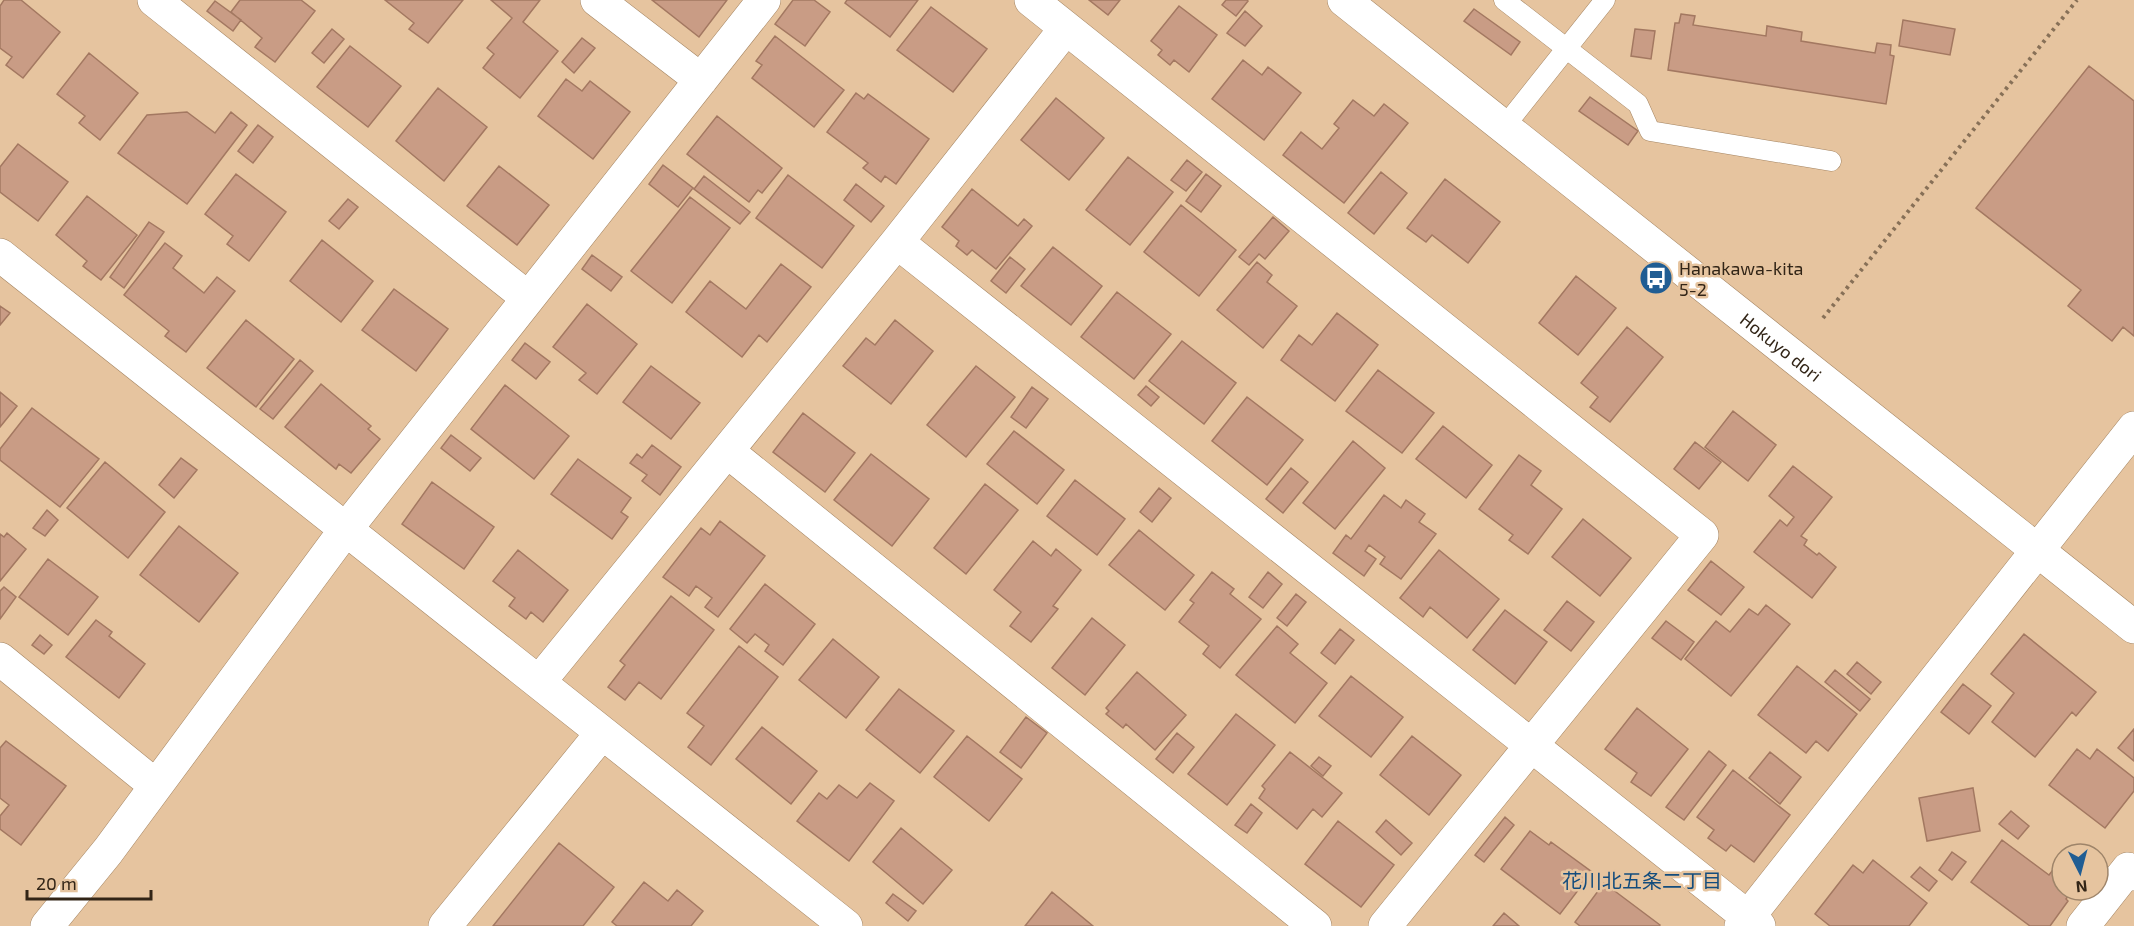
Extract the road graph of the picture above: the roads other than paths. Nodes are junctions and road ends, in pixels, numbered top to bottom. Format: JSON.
{"nodes":[{"id":1,"x":154,"y":0,"type":"edge"},
{"id":2,"x":597,"y":0,"type":"edge"},
{"id":3,"x":764,"y":0,"type":"edge"},
{"id":4,"x":1031,"y":0,"type":"edge"},
{"id":5,"x":1344,"y":0,"type":"edge"},
{"id":6,"x":1504,"y":0,"type":"edge"},
{"id":7,"x":1605,"y":0,"type":"edge"},
{"id":8,"x":1066,"y":28,"type":"junction"},
{"id":9,"x":1566,"y":50,"type":"junction"},
{"id":10,"x":701,"y":80,"type":"junction"},
{"id":11,"x":1504,"y":127,"type":"junction"},
{"id":12,"x":1831,"y":161,"type":"dead end"},
{"id":13,"x":897,"y":242,"type":"junction"},
{"id":14,"x":0,"y":255,"type":"edge"},
{"id":15,"x":528,"y":298,"type":"junction"},
{"id":16,"x":2134,"y":428,"type":"edge"},
{"id":17,"x":727,"y":451,"type":"junction"},
{"id":18,"x":346,"y":529,"type":"junction"},
{"id":19,"x":2037,"y":550,"type":"junction"},
{"id":20,"x":2134,"y":627,"type":"edge"},
{"id":21,"x":0,"y":659,"type":"edge"},
{"id":22,"x":539,"y":682,"type":"junction"},
{"id":23,"x":602,"y":733,"type":"junction"},
{"id":24,"x":1532,"y":746,"type":"junction"},
{"id":25,"x":156,"y":786,"type":"junction"},
{"id":26,"x":2134,"y":874,"type":"edge"},
{"id":27,"x":1749,"y":923,"type":"edge"},
{"id":28,"x":47,"y":926,"type":"edge"},
{"id":29,"x":445,"y":926,"type":"edge"},
{"id":30,"x":846,"y":926,"type":"edge"},
{"id":31,"x":1315,"y":926,"type":"edge"},
{"id":32,"x":1385,"y":926,"type":"edge"},
{"id":33,"x":2083,"y":926,"type":"edge"}],
"edges":[{"from":1,"to":15,"type":"street"},
{"from":2,"to":10,"type":"street"},
{"from":3,"to":10,"type":"street"},
{"from":4,"to":8,"type":"street"},
{"from":5,"to":11,"type":"street","name":"Hokuyo dori"},
{"from":6,"to":9,"type":"lane"},
{"from":7,"to":9,"type":"lane"},
{"from":8,"to":13,"type":"street"},
{"from":8,"to":24,"type":"street"},
{"from":9,"to":11,"type":"lane"},
{"from":9,"to":12,"type":"lane"},
{"from":10,"to":15,"type":"street"},
{"from":11,"to":19,"type":"street","name":"Hokuyo dori"},
{"from":13,"to":17,"type":"street"},
{"from":13,"to":24,"type":"street"},
{"from":14,"to":18,"type":"street"},
{"from":15,"to":18,"type":"street"},
{"from":16,"to":19,"type":"street"},
{"from":17,"to":22,"type":"street"},
{"from":17,"to":31,"type":"street"},
{"from":18,"to":22,"type":"street"},
{"from":18,"to":25,"type":"street"},
{"from":19,"to":20,"type":"street","name":"Hokuyo dori"},
{"from":19,"to":27,"type":"street"},
{"from":21,"to":25,"type":"street"},
{"from":22,"to":23,"type":"street"},
{"from":23,"to":29,"type":"street"},
{"from":23,"to":30,"type":"street"},
{"from":24,"to":27,"type":"street"},
{"from":24,"to":32,"type":"street"},
{"from":25,"to":28,"type":"street"},
{"from":26,"to":33,"type":"street"}]}
